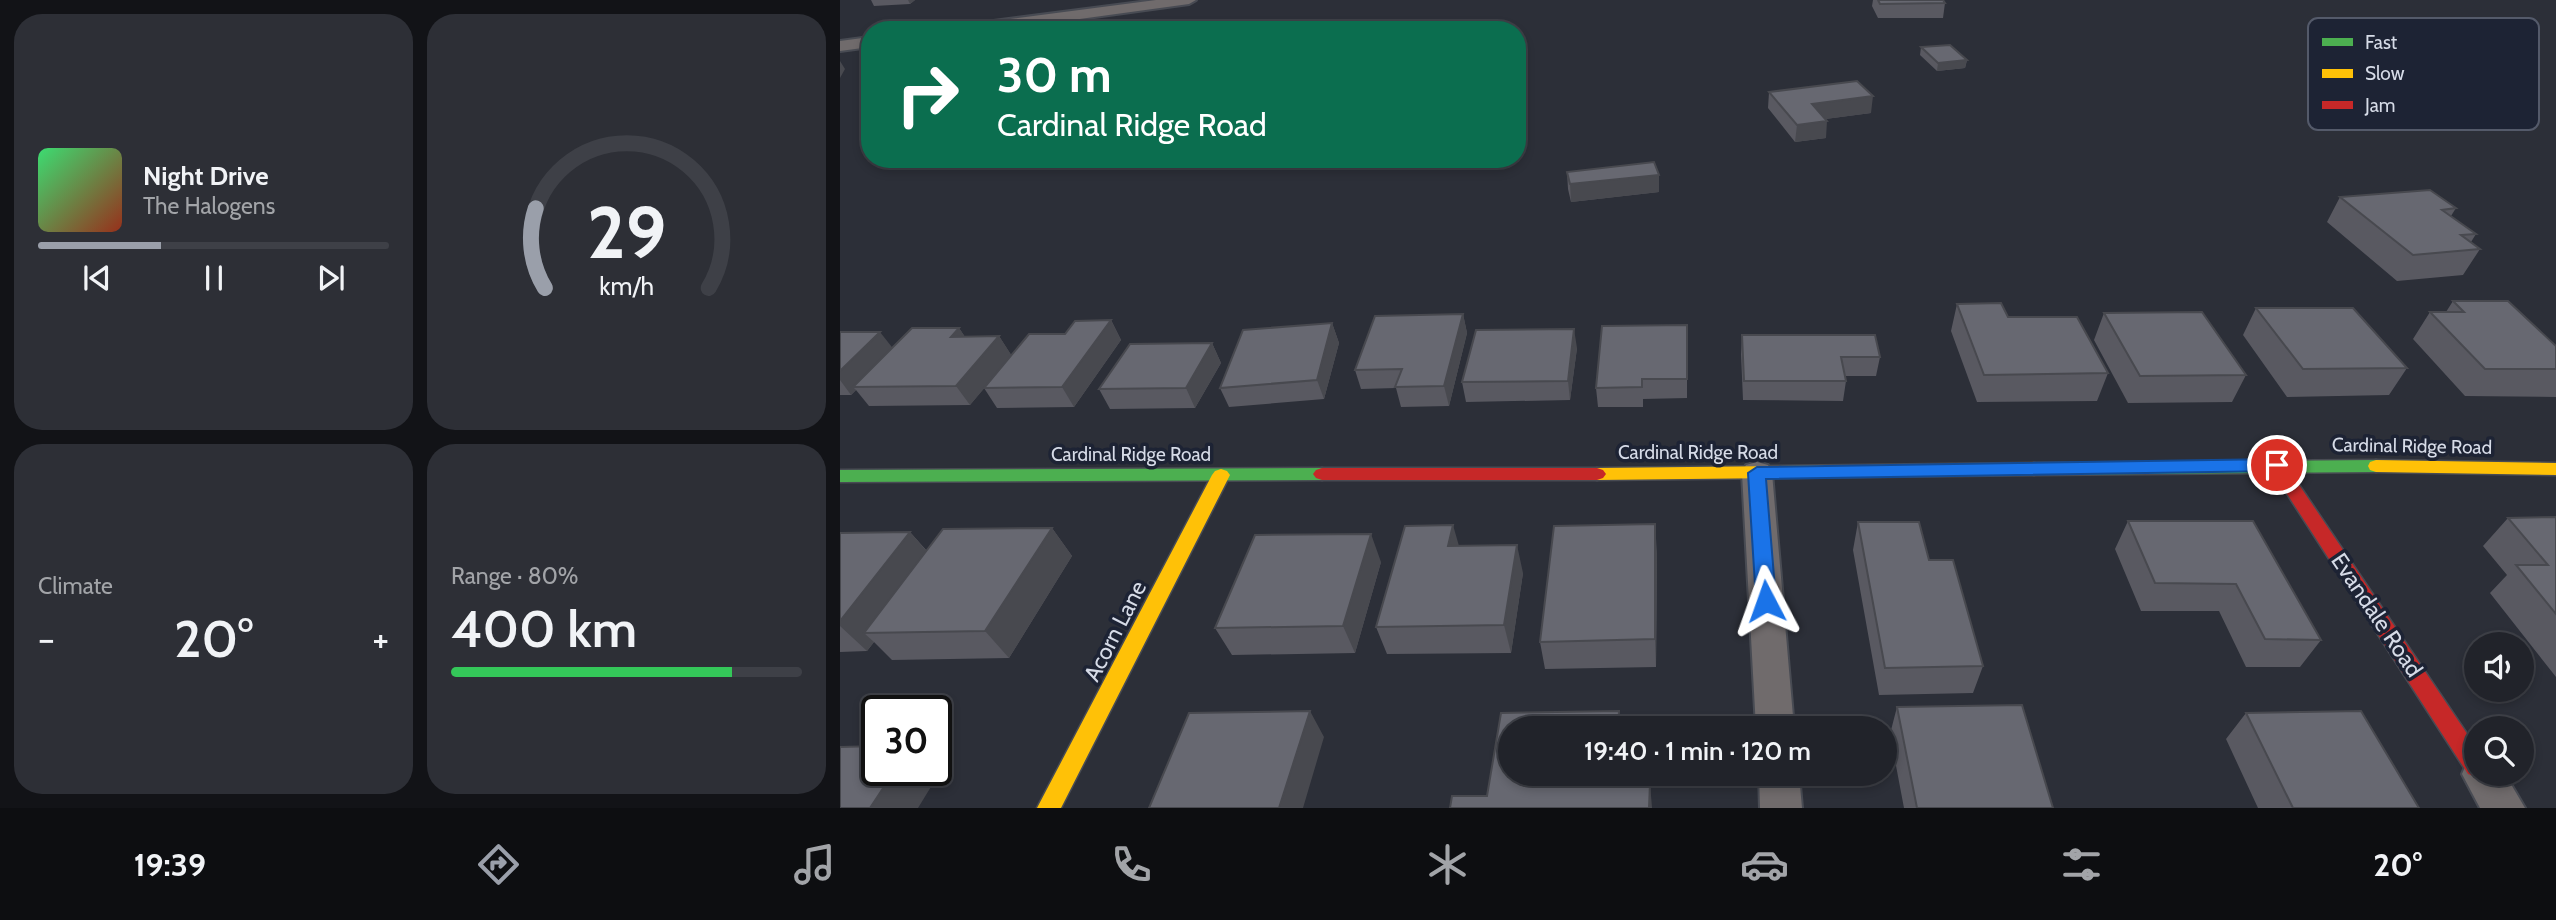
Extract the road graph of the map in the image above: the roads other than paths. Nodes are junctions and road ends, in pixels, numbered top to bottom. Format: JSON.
{"nodes":[{"id":1,"x":1189,"y":0,"type":"edge"},
{"id":2,"x":1031,"y":21,"type":"edge"},
{"id":3,"x":861,"y":42,"type":"edge"},
{"id":4,"x":840,"y":46,"type":"edge"},
{"id":5,"x":2277,"y":465,"type":"junction"},
{"id":6,"x":2556,"y":469,"type":"edge"},
{"id":7,"x":1757,"y":473,"type":"junction"},
{"id":8,"x":1221,"y":475,"type":"junction"},
{"id":9,"x":840,"y":476,"type":"edge"},
{"id":10,"x":1774,"y":716,"type":"edge"},
{"id":11,"x":2464,"y":748,"type":"edge"},
{"id":12,"x":1780,"y":786,"type":"edge"},
{"id":13,"x":2490,"y":786,"type":"edge"},
{"id":14,"x":1049,"y":808,"type":"edge"},
{"id":15,"x":1781,"y":808,"type":"edge"},
{"id":16,"x":2504,"y":808,"type":"edge"}],
"edges":[{"from":1,"to":2,"type":"street"},
{"from":3,"to":4,"type":"street"},
{"from":5,"to":6,"type":"street","name":"Cardinal Ridge Road"},
{"from":5,"to":7,"type":"street","name":"Cardinal Ridge Road"},
{"from":5,"to":11,"type":"street","name":"Evandale Road"},
{"from":7,"to":8,"type":"street","name":"Cardinal Ridge Road"},
{"from":7,"to":10,"type":"street"},
{"from":8,"to":9,"type":"street","name":"Cardinal Ridge Road"},
{"from":8,"to":14,"type":"street","name":"Acorn Lane"},
{"from":12,"to":15,"type":"street"},
{"from":13,"to":16,"type":"street"}]}
